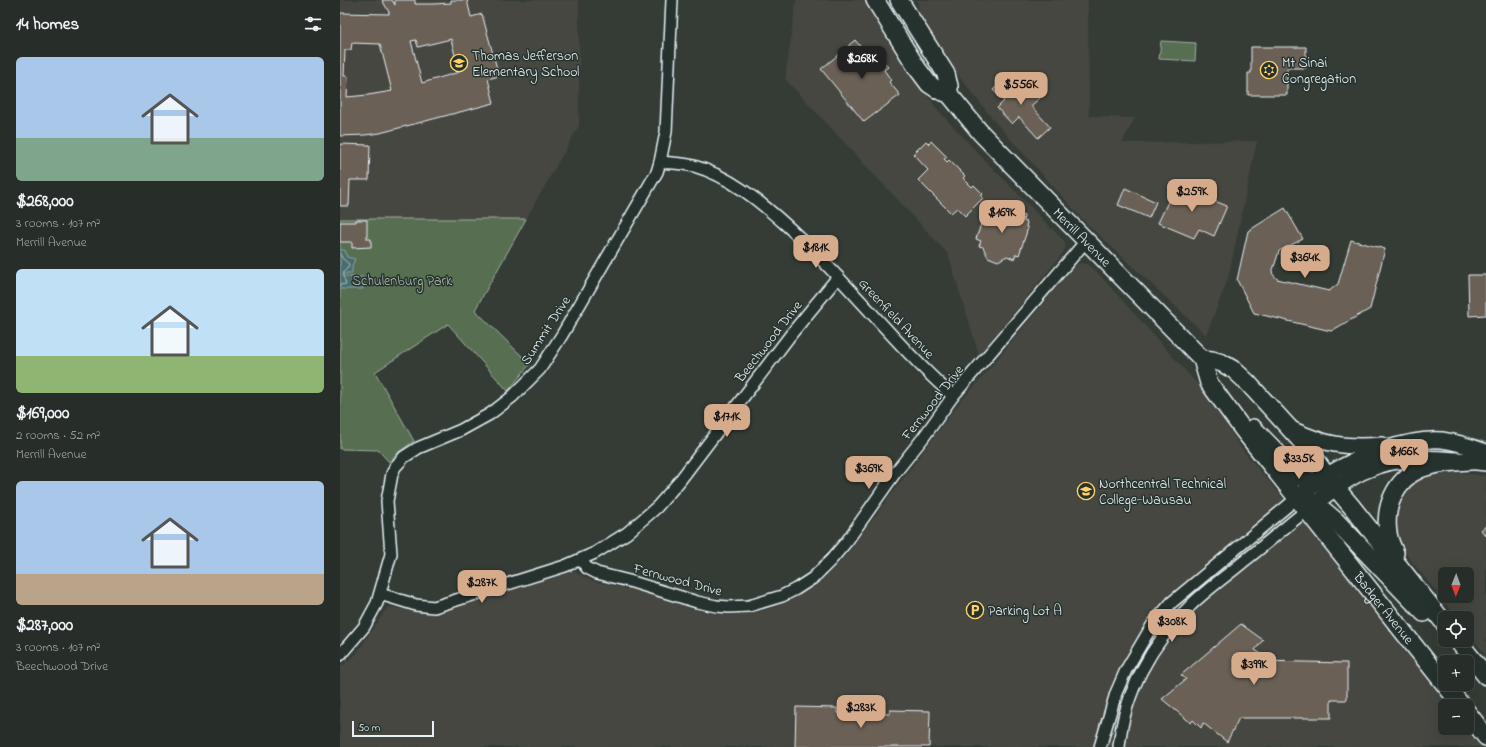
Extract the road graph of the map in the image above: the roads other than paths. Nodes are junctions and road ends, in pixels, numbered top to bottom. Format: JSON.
{"nodes":[{"id":1,"x":672,"y":0,"type":"edge"},
{"id":2,"x":875,"y":0,"type":"edge"},
{"id":3,"x":899,"y":0,"type":"edge"},
{"id":4,"x":914,"y":0,"type":"edge"},
{"id":5,"x":914,"y":24,"type":"junction"},
{"id":6,"x":949,"y":94,"type":"junction"},
{"id":7,"x":660,"y":162,"type":"junction"},
{"id":8,"x":1086,"y":241,"type":"junction"},
{"id":9,"x":838,"y":277,"type":"junction"},
{"id":10,"x":1202,"y":359,"type":"junction"},
{"id":11,"x":1212,"y":388,"type":"junction"},
{"id":12,"x":953,"y":396,"type":"junction"},
{"id":13,"x":1290,"y":428,"type":"junction"},
{"id":14,"x":1409,"y":443,"type":"junction"},
{"id":15,"x":1486,"y":452,"type":"edge"},
{"id":16,"x":1479,"y":462,"type":"edge"},
{"id":17,"x":1327,"y":483,"type":"junction"},
{"id":18,"x":1306,"y":504,"type":"junction"},
{"id":19,"x":581,"y":560,"type":"junction"},
{"id":20,"x":1400,"y":566,"type":"junction"},
{"id":21,"x":380,"y":594,"type":"junction"},
{"id":22,"x":1438,"y":615,"type":"edge"},
{"id":23,"x":1438,"y":626,"type":"edge"},
{"id":24,"x":1463,"y":647,"type":"edge"},
{"id":25,"x":340,"y":655,"type":"edge"},
{"id":26,"x":1486,"y":676,"type":"edge"},
{"id":27,"x":1457,"y":699,"type":"edge"},
{"id":28,"x":1474,"y":721,"type":"edge"},
{"id":29,"x":1486,"y":737,"type":"edge"},
{"id":30,"x":1100,"y":747,"type":"edge"},
{"id":31,"x":1119,"y":747,"type":"edge"}],
"edges":[{"from":1,"to":7,"type":"street","name":"Summit Drive"},
{"from":2,"to":6,"type":"main road","name":"Merrill Avenue"},
{"from":3,"to":5,"type":"main road"},
{"from":4,"to":5,"type":"main road"},
{"from":5,"to":6,"type":"main road"},
{"from":6,"to":8,"type":"main road","name":"Merrill Avenue"},
{"from":7,"to":9,"type":"street","name":"Greenfield Avenue"},
{"from":7,"to":21,"type":"street","name":"Summit Drive"},
{"from":8,"to":10,"type":"main road","name":"Merrill Avenue"},
{"from":8,"to":12,"type":"street","name":"Fernwood Drive"},
{"from":9,"to":12,"type":"street","name":"Greenfield Avenue"},
{"from":9,"to":19,"type":"street","name":"Beechwood Drive"},
{"from":10,"to":11,"type":"main road","name":"Merrill Avenue"},
{"from":10,"to":13,"type":"main road"},
{"from":11,"to":17,"type":"main road"},
{"from":11,"to":18,"type":"main road","name":"Merrill Avenue"},
{"from":12,"to":19,"type":"street","name":"Fernwood Drive"},
{"from":13,"to":14,"type":"main road"},
{"from":13,"to":17,"type":"main road"},
{"from":14,"to":15,"type":"main road"},
{"from":14,"to":17,"type":"main road"},
{"from":16,"to":17,"type":"main road"},
{"from":16,"to":20,"type":"main road"},
{"from":17,"to":18,"type":"main road"},
{"from":17,"to":20,"type":"main road"},
{"from":18,"to":23,"type":"main road"},
{"from":18,"to":27,"type":"main road","name":"Badger Avenue"},
{"from":18,"to":30,"type":"street"},
{"from":18,"to":31,"type":"street"},
{"from":19,"to":21,"type":"street","name":"Beechwood Drive"},
{"from":20,"to":22,"type":"main road"},
{"from":21,"to":25,"type":"street","name":"Summit Drive"},
{"from":24,"to":26,"type":"main road"},
{"from":28,"to":29,"type":"main road"}]}
